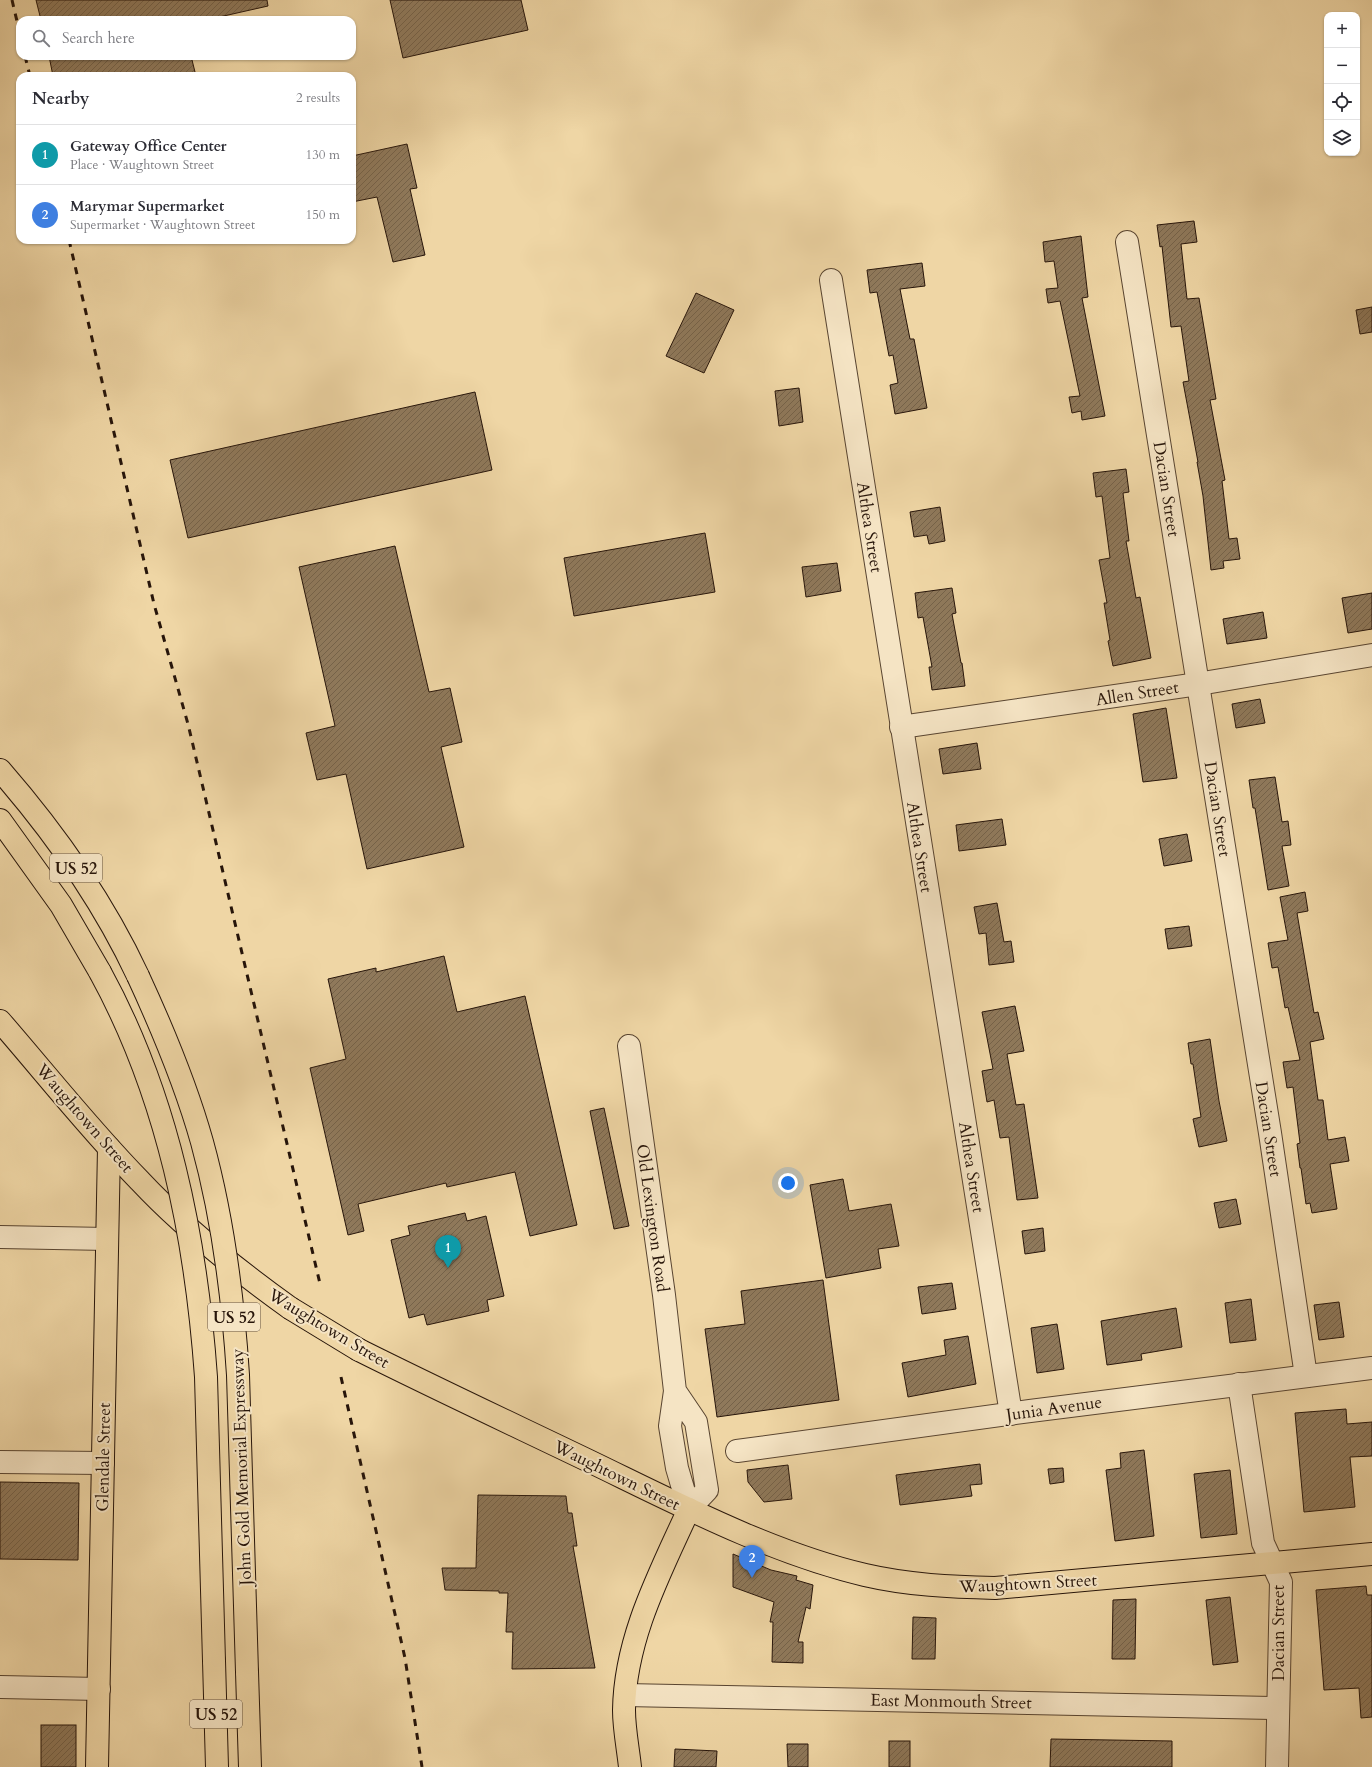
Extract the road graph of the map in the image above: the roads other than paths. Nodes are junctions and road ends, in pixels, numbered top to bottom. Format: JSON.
{"nodes":[{"id":1,"x":1126,"y":242,"type":"dead end"},
{"id":2,"x":830,"y":280,"type":"dead end"},
{"id":3,"x":1372,"y":655,"type":"edge"},
{"id":4,"x":1198,"y":684,"type":"junction"},
{"id":5,"x":901,"y":727,"type":"junction"},
{"id":6,"x":0,"y":770,"type":"edge"},
{"id":7,"x":0,"y":820,"type":"edge"},
{"id":8,"x":0,"y":1021,"type":"edge"},
{"id":9,"x":629,"y":1046,"type":"dead end"},
{"id":10,"x":109,"y":1148,"type":"junction"},
{"id":11,"x":0,"y":1237,"type":"edge"},
{"id":12,"x":107,"y":1239,"type":"junction"},
{"id":13,"x":1372,"y":1368,"type":"edge"},
{"id":14,"x":1306,"y":1376,"type":"junction"},
{"id":15,"x":1240,"y":1384,"type":"junction"},
{"id":16,"x":1011,"y":1414,"type":"junction"},
{"id":17,"x":737,"y":1451,"type":"dead end"},
{"id":18,"x":0,"y":1462,"type":"edge"},
{"id":19,"x":103,"y":1463,"type":"junction"},
{"id":20,"x":689,"y":1509,"type":"junction"},
{"id":21,"x":1372,"y":1554,"type":"edge"},
{"id":22,"x":1272,"y":1564,"type":"junction"},
{"id":23,"x":0,"y":1687,"type":"edge"},
{"id":24,"x":99,"y":1689,"type":"junction"},
{"id":25,"x":625,"y":1695,"type":"junction"},
{"id":26,"x":1278,"y":1708,"type":"junction"},
{"id":27,"x":97,"y":1767,"type":"edge"},
{"id":28,"x":217,"y":1767,"type":"edge"},
{"id":29,"x":250,"y":1767,"type":"edge"},
{"id":30,"x":630,"y":1767,"type":"edge"},
{"id":31,"x":1277,"y":1767,"type":"edge"}],
"edges":[{"from":1,"to":4,"type":"street","name":"Dacian Street"},
{"from":2,"to":5,"type":"street","name":"Althea Street"},
{"from":3,"to":4,"type":"street","name":"Allen Street"},
{"from":4,"to":5,"type":"street","name":"Allen Street"},
{"from":4,"to":14,"type":"street","name":"Dacian Street"},
{"from":5,"to":16,"type":"street","name":"Althea Street"},
{"from":6,"to":29,"type":"main road","name":"John Gold Memorial Expressway","number":"US 52","bridge":true},
{"from":7,"to":28,"type":"main road","name":"John Gold Memorial Expressway","number":"US 52","bridge":true},
{"from":8,"to":10,"type":"main road","name":"Waughtown Street"},
{"from":9,"to":20,"type":"street","name":"Old Lexington Road"},
{"from":10,"to":12,"type":"main road","name":"Glendale Street"},
{"from":10,"to":20,"type":"main road","name":"Waughtown Street","bridge":true},
{"from":11,"to":12,"type":"street"},
{"from":12,"to":19,"type":"main road","name":"Glendale Street"},
{"from":13,"to":14,"type":"street","name":"Junia Avenue"},
{"from":14,"to":15,"type":"street","name":"Junia Avenue"},
{"from":15,"to":16,"type":"street","name":"Junia Avenue"},
{"from":15,"to":22,"type":"street","name":"Dacian Street"},
{"from":16,"to":17,"type":"street","name":"Junia Avenue"},
{"from":18,"to":19,"type":"street"},
{"from":19,"to":24,"type":"main road","name":"Glendale Street"},
{"from":20,"to":22,"type":"main road","name":"Waughtown Street"},
{"from":20,"to":25,"type":"main road"},
{"from":21,"to":22,"type":"main road","name":"Waughtown Street"},
{"from":22,"to":26,"type":"street","name":"Dacian Street"},
{"from":23,"to":24,"type":"street"},
{"from":24,"to":27,"type":"main road","name":"Glendale Street"},
{"from":25,"to":26,"type":"street","name":"East Monmouth Street"},
{"from":25,"to":30,"type":"main road"},
{"from":26,"to":31,"type":"street","name":"Dacian Street"}]}
